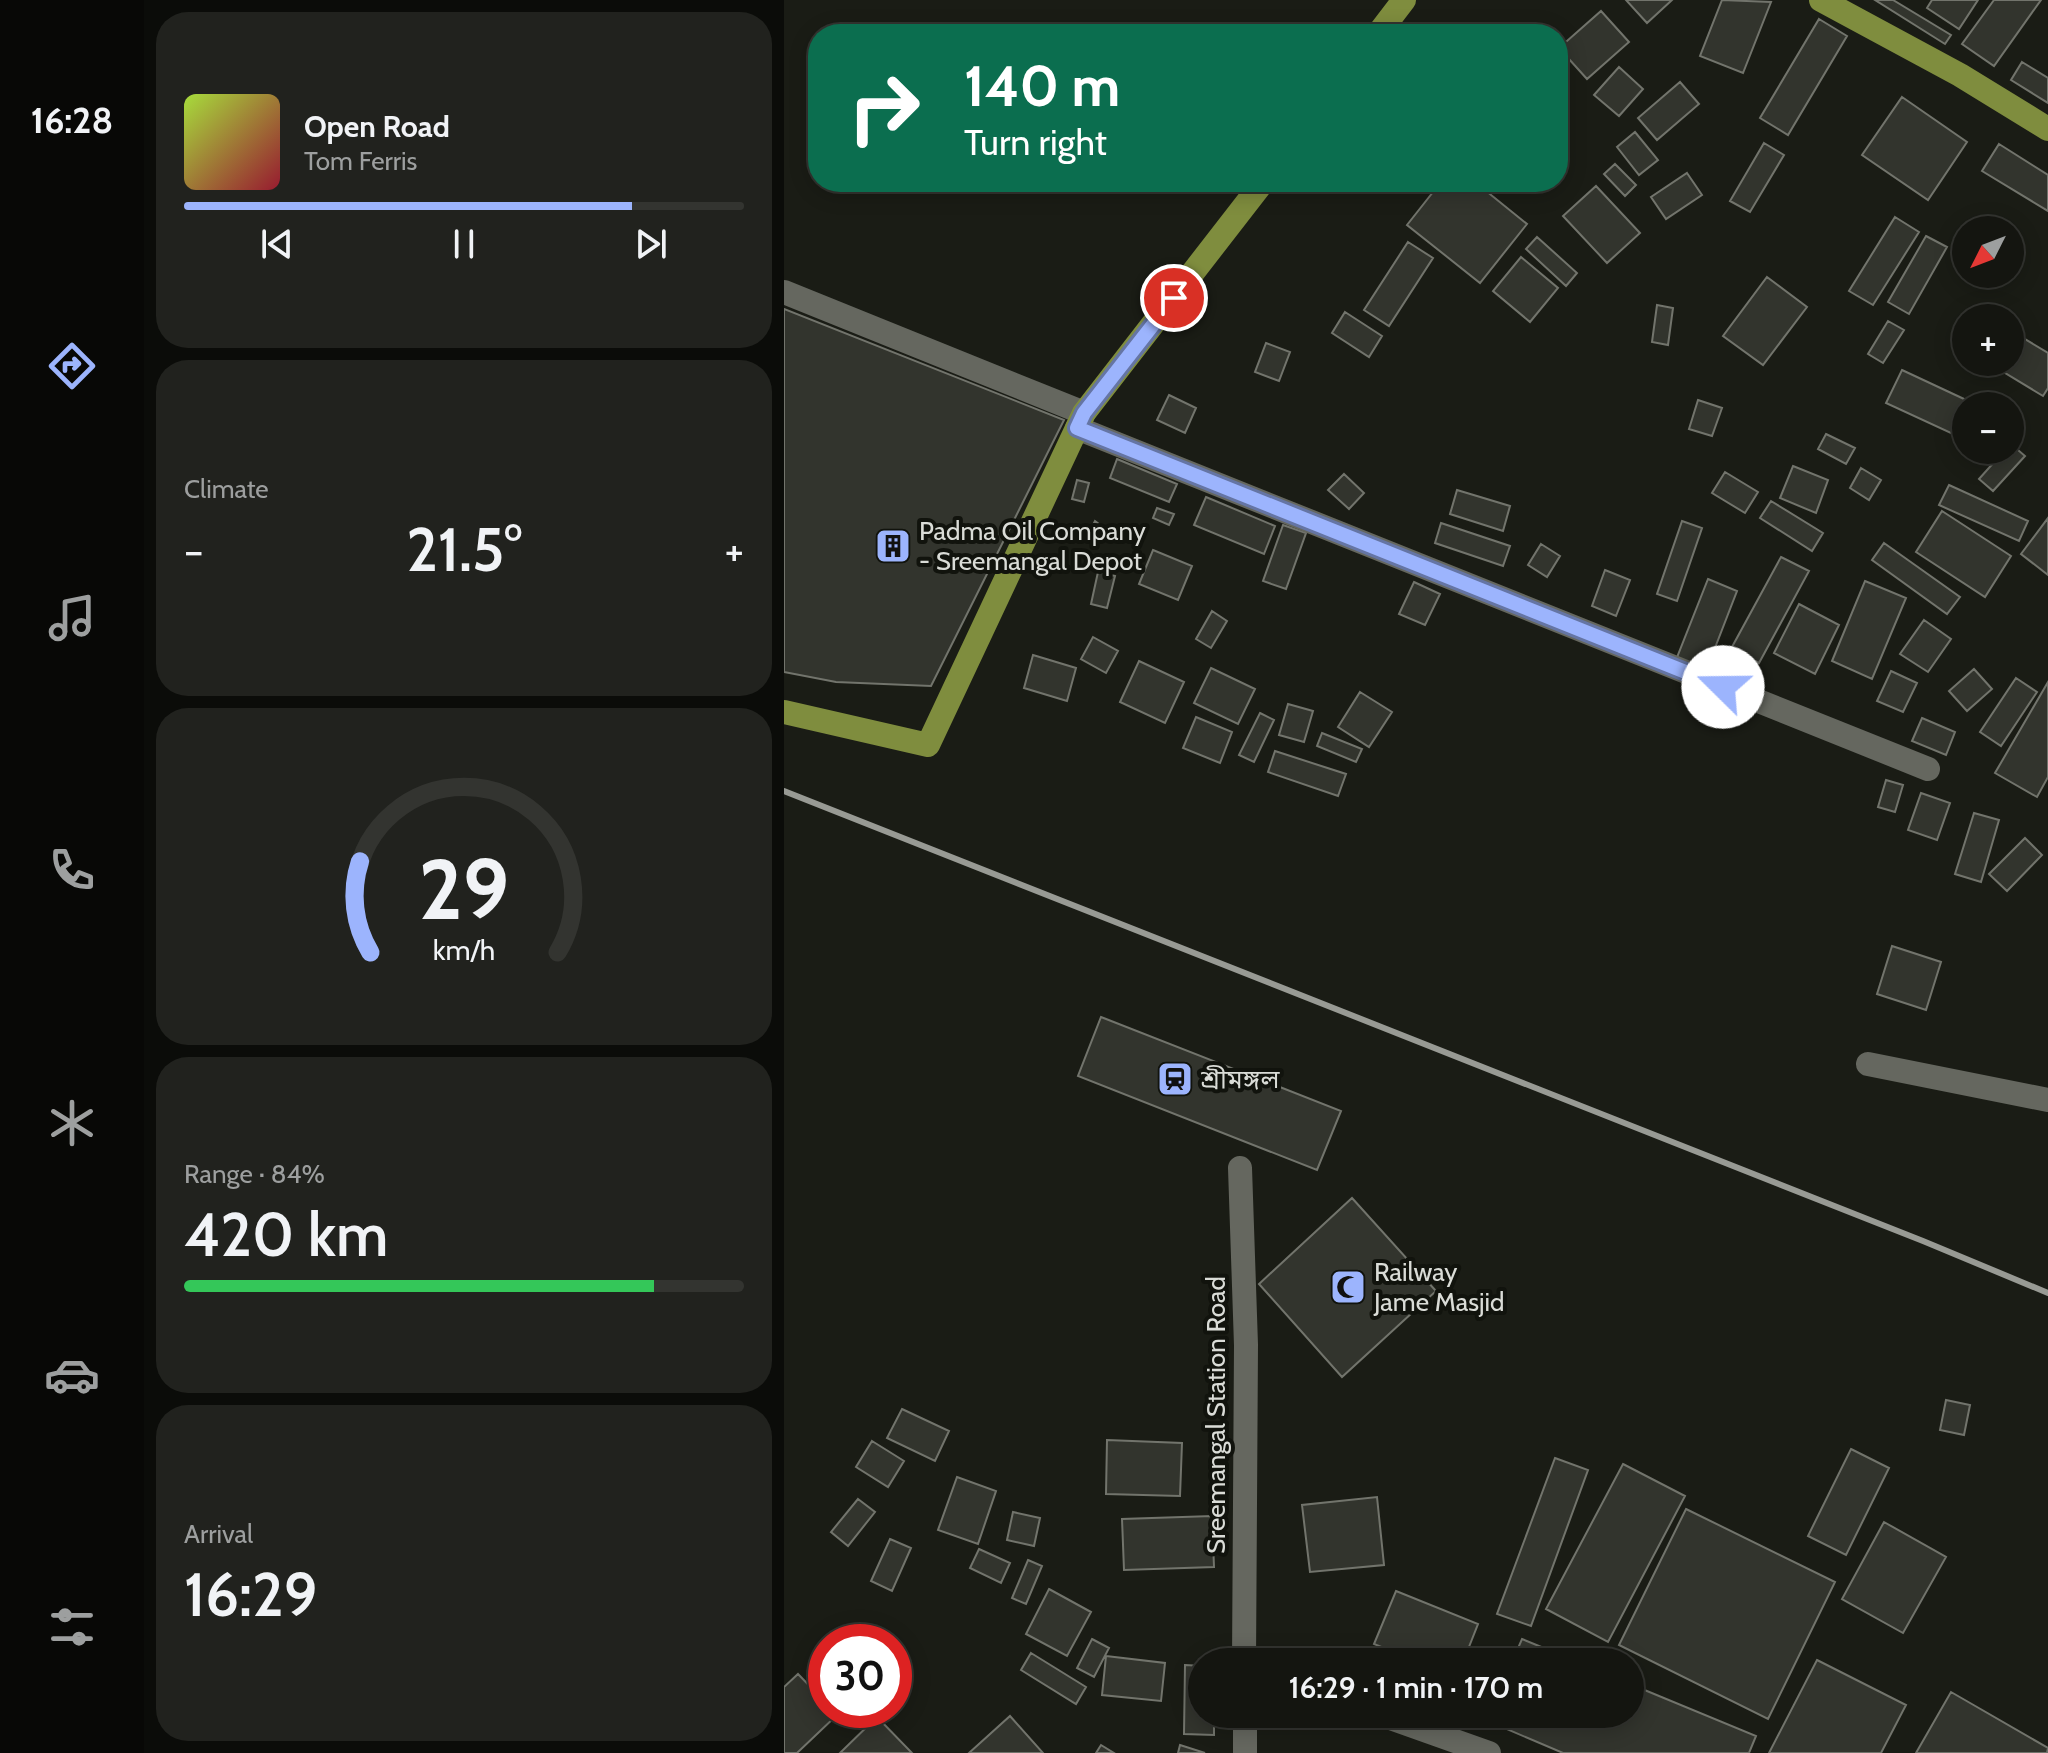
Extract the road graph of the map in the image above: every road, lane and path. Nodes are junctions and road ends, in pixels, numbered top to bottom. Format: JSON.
{"nodes":[{"id":1,"x":1404,"y":0,"type":"edge"},
{"id":2,"x":1821,"y":0,"type":"edge"},
{"id":3,"x":1386,"y":24,"type":"edge"},
{"id":4,"x":2048,"y":129,"type":"edge"},
{"id":5,"x":1255,"y":192,"type":"edge"},
{"id":6,"x":784,"y":292,"type":"edge"},
{"id":7,"x":1080,"y":421,"type":"junction"},
{"id":8,"x":784,"y":712,"type":"edge"},
{"id":9,"x":1928,"y":769,"type":"dead end"},
{"id":10,"x":1868,"y":1064,"type":"dead end"},
{"id":11,"x":2048,"y":1100,"type":"edge"},
{"id":12,"x":1240,"y":1168,"type":"dead end"},
{"id":13,"x":1244,"y":1648,"type":"edge"},
{"id":14,"x":1245,"y":1728,"type":"edge"},
{"id":15,"x":1418,"y":1728,"type":"edge"},
{"id":16,"x":1245,"y":1753,"type":"edge"},
{"id":17,"x":1489,"y":1753,"type":"edge"}],
"edges":[{"from":1,"to":3,"type":"main road"},
{"from":2,"to":4,"type":"main road"},
{"from":5,"to":7,"type":"main road"},
{"from":6,"to":7,"type":"street"},
{"from":7,"to":8,"type":"main road"},
{"from":7,"to":9,"type":"street"},
{"from":10,"to":11,"type":"street"},
{"from":12,"to":13,"type":"street","name":"Sreemangal Station Road"},
{"from":14,"to":16,"type":"street"},
{"from":15,"to":17,"type":"street"}]}
